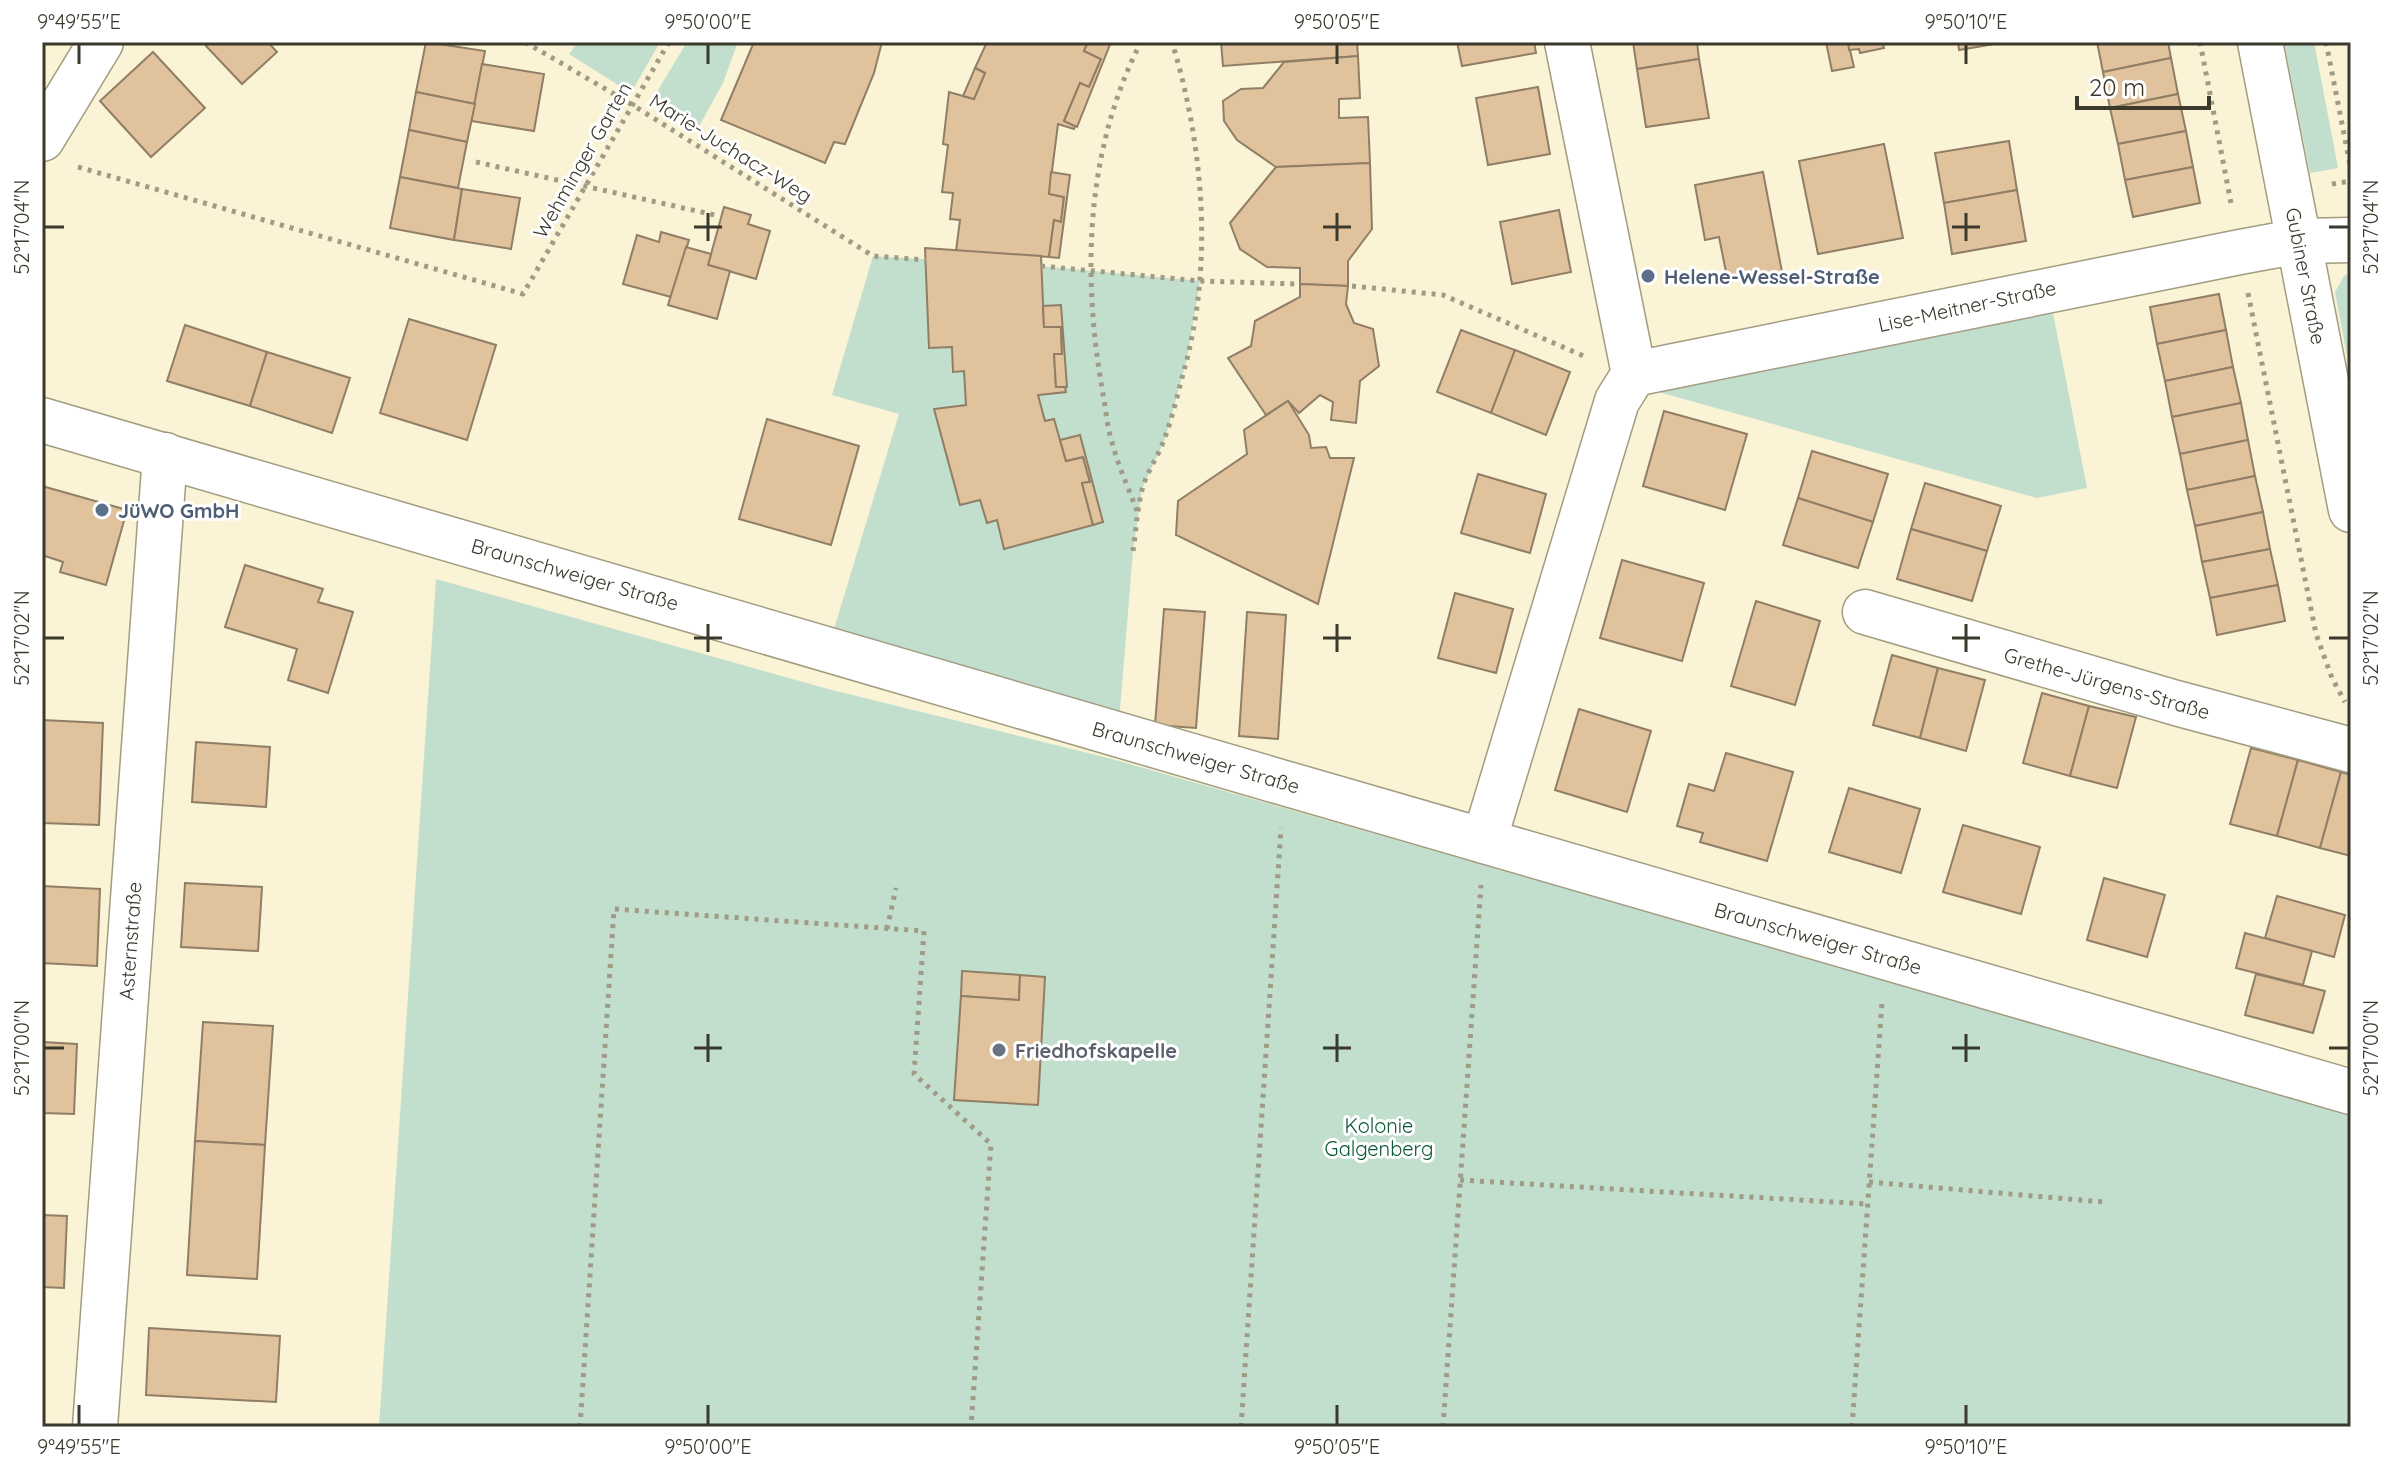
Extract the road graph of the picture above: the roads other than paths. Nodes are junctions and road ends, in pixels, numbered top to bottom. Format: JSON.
{"nodes":[{"id":1,"x":101,"y":42,"type":"edge"},
{"id":2,"x":1567,"y":42,"type":"edge"},
{"id":3,"x":2260,"y":42,"type":"edge"},
{"id":4,"x":57,"y":152,"type":"edge"},
{"id":5,"x":2351,"y":240,"type":"edge"},
{"id":6,"x":2300,"y":241,"type":"junction"},
{"id":7,"x":1634,"y":374,"type":"junction"},
{"id":8,"x":42,"y":420,"type":"edge"},
{"id":9,"x":165,"y":455,"type":"junction"},
{"id":10,"x":2351,"y":510,"type":"edge"},
{"id":11,"x":1865,"y":612,"type":"dead end"},
{"id":12,"x":2351,"y":750,"type":"edge"},
{"id":13,"x":1484,"y":841,"type":"junction"},
{"id":14,"x":2351,"y":1092,"type":"edge"},
{"id":15,"x":95,"y":1427,"type":"edge"}],
"edges":[{"from":1,"to":4,"type":"street"},
{"from":2,"to":7,"type":"street"},
{"from":3,"to":6,"type":"street","name":"Gubiner Straße"},
{"from":5,"to":6,"type":"street","name":"Lise-Meitner-Straße"},
{"from":6,"to":7,"type":"street","name":"Lise-Meitner-Straße"},
{"from":6,"to":10,"type":"street","name":"Gubiner Straße"},
{"from":7,"to":13,"type":"street"},
{"from":8,"to":9,"type":"street","name":"Braunschweiger Straße"},
{"from":9,"to":13,"type":"street","name":"Braunschweiger Straße"},
{"from":9,"to":15,"type":"street","name":"Asternstraße"},
{"from":11,"to":12,"type":"street","name":"Grethe-Jürgens-Straße"},
{"from":13,"to":14,"type":"street","name":"Braunschweiger Straße"}]}
